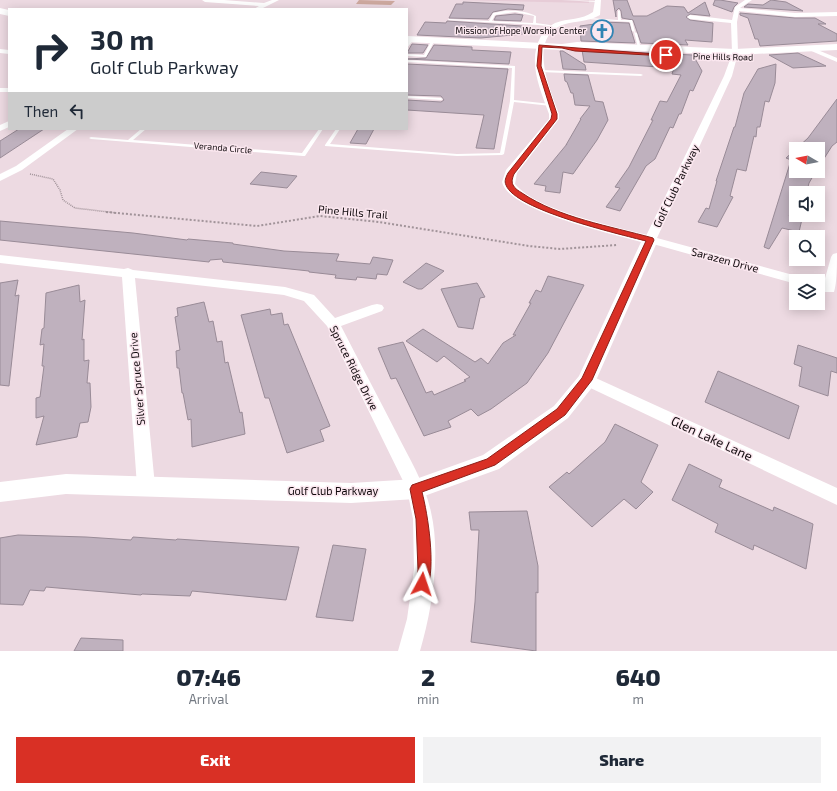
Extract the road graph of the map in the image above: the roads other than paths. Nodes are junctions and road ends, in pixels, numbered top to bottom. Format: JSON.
{"nodes":[{"id":1,"x":205,"y":0,"type":"edge"},
{"id":2,"x":276,"y":0,"type":"edge"},
{"id":3,"x":562,"y":0,"type":"edge"},
{"id":4,"x":598,"y":0,"type":"edge"},
{"id":5,"x":749,"y":0,"type":"edge"},
{"id":6,"x":264,"y":5,"type":"junction"},
{"id":7,"x":259,"y":8,"type":"edge"},
{"id":8,"x":737,"y":9,"type":"junction"},
{"id":9,"x":619,"y":11,"type":"dead end"},
{"id":10,"x":837,"y":14,"type":"edge"},
{"id":11,"x":690,"y":17,"type":"dead end"},
{"id":12,"x":590,"y":19,"type":"junction"},
{"id":13,"x":449,"y":20,"type":"dead end"},
{"id":14,"x":620,"y":20,"type":"junction"},
{"id":15,"x":490,"y":22,"type":"junction"},
{"id":16,"x":734,"y":22,"type":"junction"},
{"id":17,"x":534,"y":24,"type":"junction"},
{"id":18,"x":555,"y":26,"type":"junction"},
{"id":19,"x":433,"y":40,"type":"junction"},
{"id":20,"x":409,"y":41,"type":"edge"},
{"id":21,"x":540,"y":45,"type":"junction"},
{"id":22,"x":562,"y":47,"type":"junction"},
{"id":23,"x":837,"y":47,"type":"edge"},
{"id":24,"x":640,"y":48,"type":"junction"},
{"id":25,"x":811,"y":49,"type":"junction"},
{"id":26,"x":837,"y":53,"type":"edge"},
{"id":27,"x":822,"y":54,"type":"junction"},
{"id":28,"x":408,"y":55,"type":"edge"},
{"id":29,"x":734,"y":55,"type":"junction"},
{"id":30,"x":837,"y":60,"type":"edge"},
{"id":31,"x":408,"y":61,"type":"edge"},
{"id":32,"x":541,"y":71,"type":"junction"},
{"id":33,"x":641,"y":74,"type":"dead end"},
{"id":34,"x":408,"y":97,"type":"edge"},
{"id":35,"x":441,"y":99,"type":"dead end"},
{"id":36,"x":512,"y":101,"type":"junction"},
{"id":37,"x":551,"y":105,"type":"junction"},
{"id":38,"x":73,"y":130,"type":"edge"},
{"id":39,"x":143,"y":130,"type":"edge"},
{"id":40,"x":320,"y":130,"type":"edge"},
{"id":41,"x":337,"y":130,"type":"edge"},
{"id":42,"x":91,"y":138,"type":"dead end"},
{"id":43,"x":129,"y":140,"type":"junction"},
{"id":44,"x":0,"y":178,"type":"edge"},
{"id":45,"x":650,"y":240,"type":"junction"},
{"id":46,"x":837,"y":257,"type":"edge"},
{"id":47,"x":0,"y":259,"type":"edge"},
{"id":48,"x":128,"y":272,"type":"junction"},
{"id":49,"x":789,"y":278,"type":"edge"},
{"id":50,"x":828,"y":290,"type":"edge"},
{"id":51,"x":377,"y":308,"type":"dead end"},
{"id":52,"x":333,"y":324,"type":"junction"},
{"id":53,"x":586,"y":380,"type":"junction"},
{"id":54,"x":146,"y":486,"type":"junction"},
{"id":55,"x":416,"y":489,"type":"junction"},
{"id":56,"x":0,"y":492,"type":"edge"},
{"id":57,"x":837,"y":496,"type":"edge"},
{"id":58,"x":409,"y":651,"type":"edge"}],
"edges":[{"from":1,"to":6,"type":"street"},
{"from":2,"to":6,"type":"street"},
{"from":3,"to":4,"type":"lane"},
{"from":4,"to":12,"type":"street"},
{"from":5,"to":8,"type":"street"},
{"from":6,"to":7,"type":"street"},
{"from":8,"to":10,"type":"street"},
{"from":8,"to":16,"type":"street","name":"Golf Club Parkway"},
{"from":9,"to":14,"type":"lane"},
{"from":11,"to":16,"type":"street"},
{"from":12,"to":14,"type":"lane"},
{"from":12,"to":18,"type":"street"},
{"from":13,"to":15,"type":"lane"},
{"from":14,"to":24,"type":"lane"},
{"from":15,"to":17,"type":"lane"},
{"from":15,"to":17,"type":"lane"},
{"from":16,"to":29,"type":"street","name":"Golf Club Parkway"},
{"from":17,"to":18,"type":"lane"},
{"from":18,"to":21,"type":"street"},
{"from":19,"to":20,"type":"main road","name":"Pine Hills Road"},
{"from":19,"to":21,"type":"main road","name":"Pine Hills Road"},
{"from":19,"to":28,"type":"lane"},
{"from":21,"to":22,"type":"main road","name":"Pine Hills Road"},
{"from":21,"to":32,"type":"street"},
{"from":22,"to":24,"type":"main road","name":"Pine Hills Road"},
{"from":22,"to":29,"type":"main road","name":"Pine Hills Road"},
{"from":23,"to":25,"type":"main road","name":"Pine Hills Road"},
{"from":24,"to":29,"type":"main road","name":"Pine Hills Road"},
{"from":25,"to":27,"type":"street"},
{"from":25,"to":29,"type":"main road","name":"Pine Hills Road"},
{"from":26,"to":27,"type":"main road","name":"Pine Hills Road"},
{"from":27,"to":29,"type":"main road","name":"Pine Hills Road"},
{"from":27,"to":30,"type":"street"},
{"from":29,"to":45,"type":"street","name":"Golf Club Parkway"},
{"from":31,"to":36,"type":"lane"},
{"from":32,"to":33,"type":"lane"},
{"from":32,"to":37,"type":"street"},
{"from":34,"to":35,"type":"lane"},
{"from":36,"to":37,"type":"lane"},
{"from":36,"to":41,"type":"lane"},
{"from":37,"to":45,"type":"street"},
{"from":38,"to":44,"type":"street"},
{"from":39,"to":43,"type":"lane"},
{"from":40,"to":43,"type":"lane","name":"Veranda Circle"},
{"from":42,"to":43,"type":"lane"},
{"from":45,"to":49,"type":"street","name":"Sarazen Drive"},
{"from":45,"to":53,"type":"street","name":"Golf Club Parkway"},
{"from":46,"to":50,"type":"street"},
{"from":47,"to":48,"type":"street","name":"Spruce Ridge Drive"},
{"from":48,"to":52,"type":"street","name":"Spruce Ridge Drive"},
{"from":48,"to":54,"type":"street","name":"Silver Spruce Drive"},
{"from":51,"to":52,"type":"street"},
{"from":52,"to":55,"type":"street","name":"Spruce Ridge Drive"},
{"from":53,"to":55,"type":"street","name":"Golf Club Parkway"},
{"from":53,"to":57,"type":"street","name":"Glen Lake Lane"},
{"from":54,"to":55,"type":"street","name":"Golf Club Parkway"},
{"from":54,"to":56,"type":"street","name":"Golf Club Parkway"},
{"from":55,"to":58,"type":"street","name":"Spruce Ridge Drive"}]}
